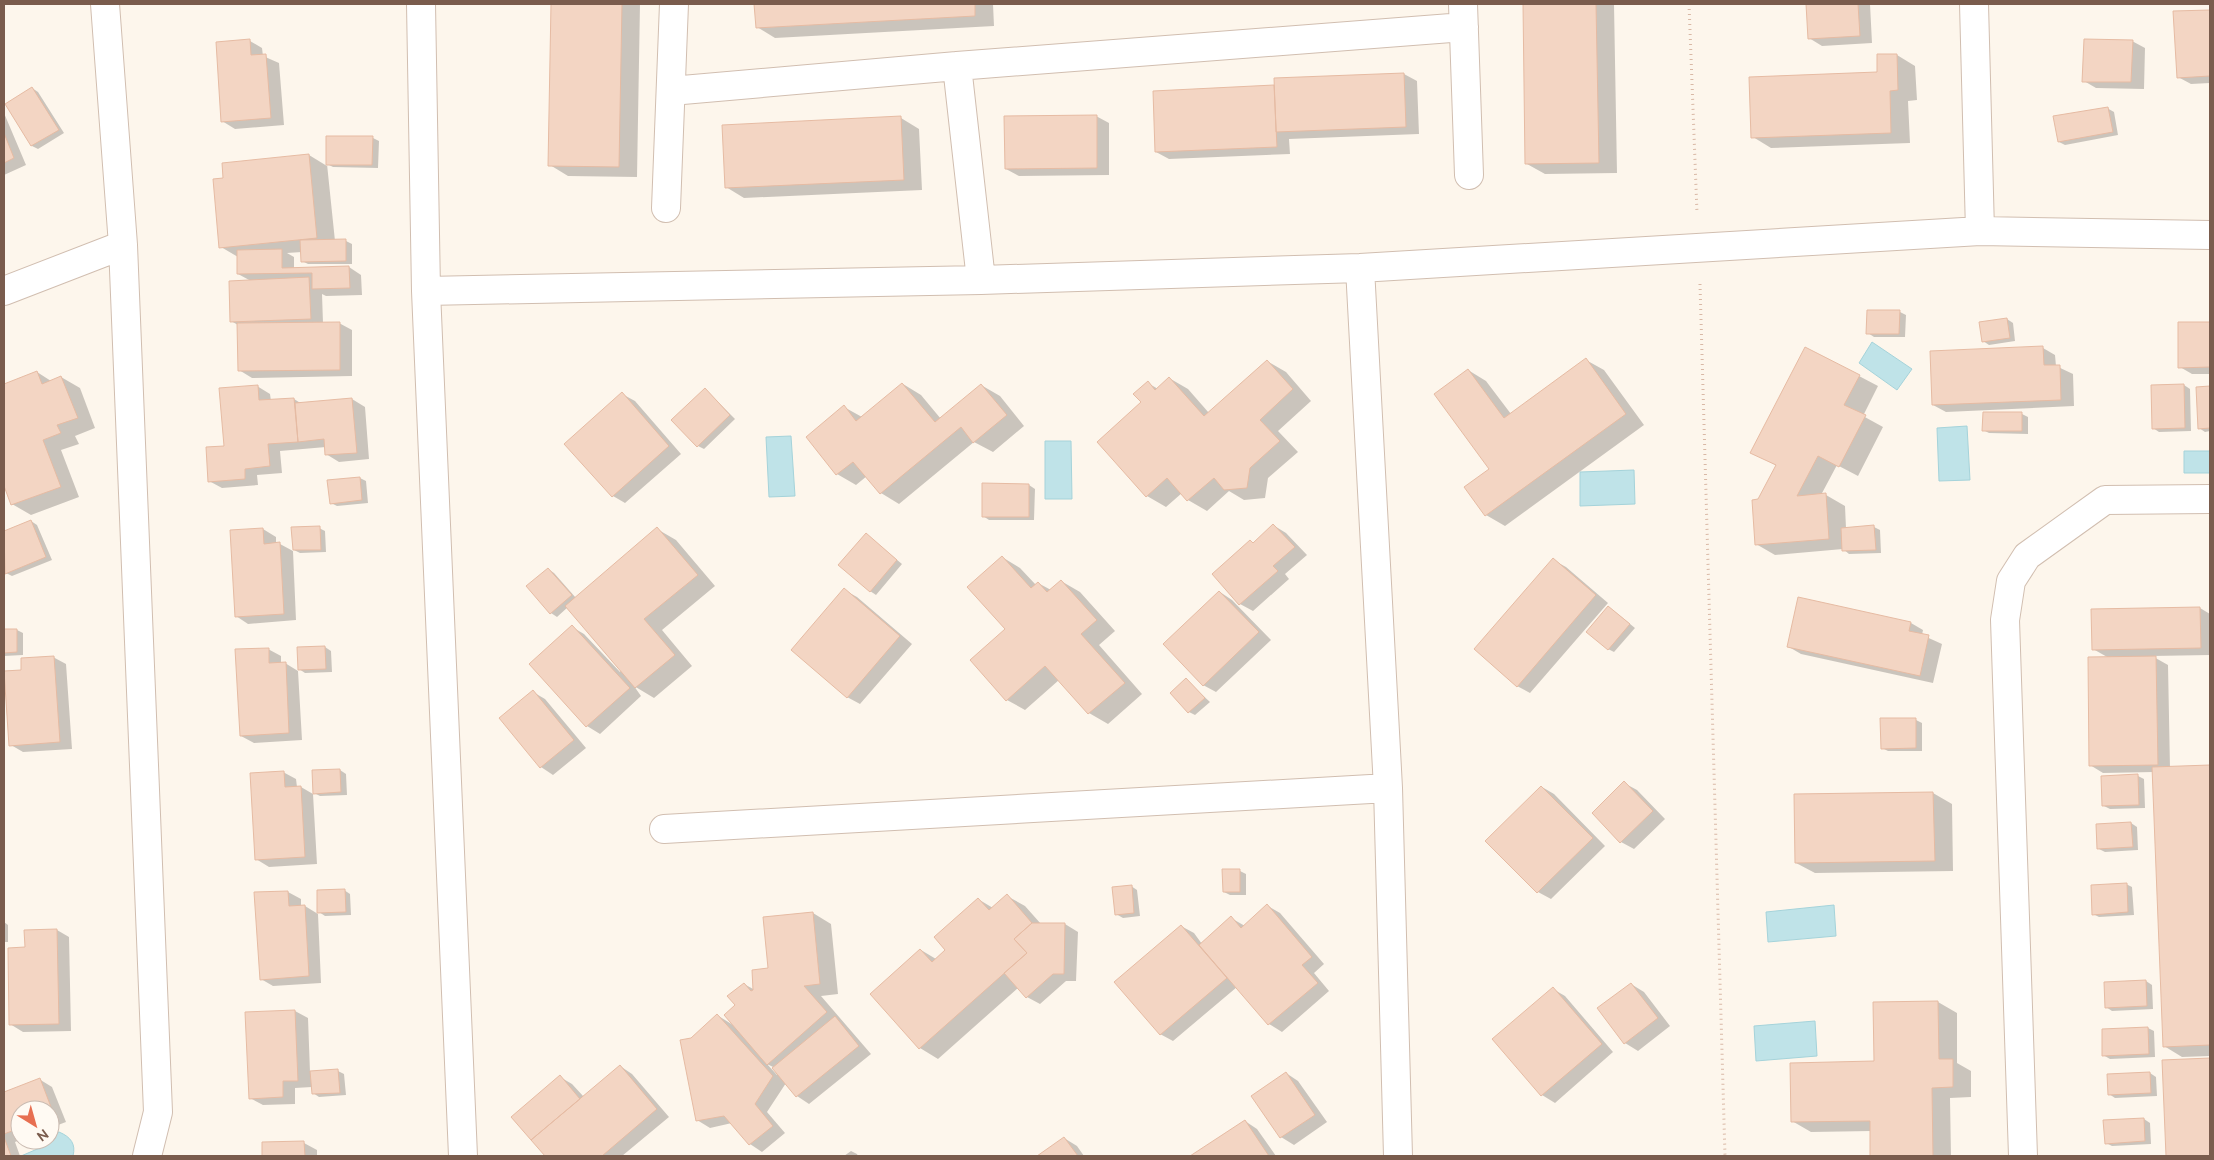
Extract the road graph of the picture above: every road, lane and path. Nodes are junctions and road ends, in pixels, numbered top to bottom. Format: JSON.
{"nodes":[{"id":1,"x":105,"y":4,"type":"edge"},
{"id":2,"x":421,"y":4,"type":"edge"},
{"id":3,"x":674,"y":4,"type":"edge"},
{"id":4,"x":1689,"y":4,"type":"edge"},
{"id":5,"x":1974,"y":4,"type":"edge"},
{"id":6,"x":1463,"y":15,"type":"edge"},
{"id":7,"x":957,"y":66,"type":"junction"},
{"id":8,"x":671,"y":91,"type":"junction"},
{"id":9,"x":1469,"y":175,"type":"dead end"},
{"id":10,"x":666,"y":208,"type":"dead end"},
{"id":11,"x":1980,"y":231,"type":"junction"},
{"id":12,"x":2210,"y":235,"type":"edge"},
{"id":13,"x":123,"y":245,"type":"junction"},
{"id":14,"x":1699,"y":247,"type":"junction"},
{"id":15,"x":1360,"y":268,"type":"junction"},
{"id":16,"x":981,"y":280,"type":"junction"},
{"id":17,"x":4,"y":291,"type":"edge"},
{"id":18,"x":426,"y":291,"type":"junction"},
{"id":19,"x":2210,"y":499,"type":"edge"},
{"id":20,"x":1388,"y":788,"type":"junction"},
{"id":21,"x":664,"y":829,"type":"dead end"},
{"id":22,"x":147,"y":1156,"type":"edge"},
{"id":23,"x":463,"y":1156,"type":"edge"},
{"id":24,"x":1398,"y":1156,"type":"edge"},
{"id":25,"x":1726,"y":1156,"type":"edge"},
{"id":26,"x":2022,"y":1156,"type":"edge"}],
"edges":[{"from":1,"to":13,"type":"street"},
{"from":2,"to":18,"type":"street"},
{"from":3,"to":8,"type":"street"},
{"from":4,"to":14,"type":"path"},
{"from":5,"to":11,"type":"street"},
{"from":6,"to":7,"type":"street"},
{"from":6,"to":9,"type":"street"},
{"from":7,"to":8,"type":"street"},
{"from":7,"to":16,"type":"street"},
{"from":8,"to":10,"type":"street"},
{"from":11,"to":12,"type":"street"},
{"from":11,"to":14,"type":"street"},
{"from":13,"to":17,"type":"street"},
{"from":13,"to":22,"type":"street"},
{"from":14,"to":15,"type":"street"},
{"from":14,"to":25,"type":"path"},
{"from":15,"to":16,"type":"street"},
{"from":15,"to":20,"type":"street"},
{"from":16,"to":18,"type":"street"},
{"from":18,"to":23,"type":"street"},
{"from":19,"to":26,"type":"street"},
{"from":20,"to":21,"type":"street"},
{"from":20,"to":24,"type":"street"}]}
